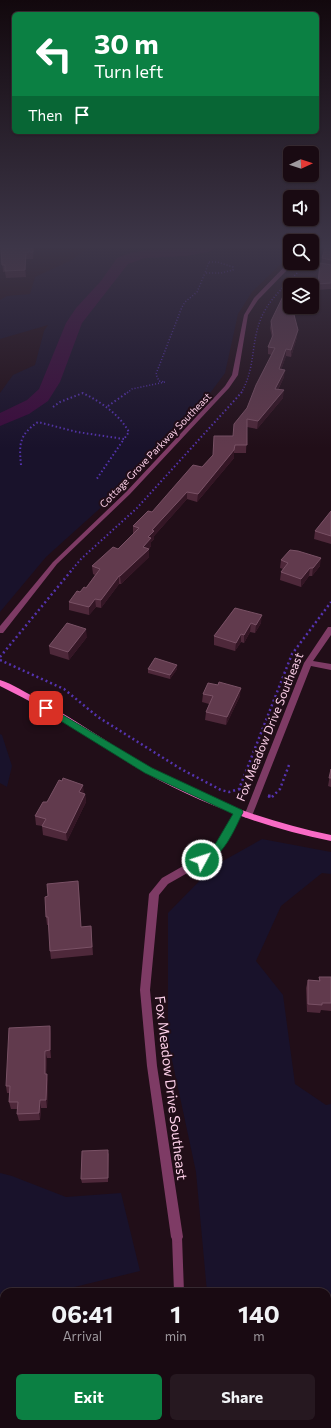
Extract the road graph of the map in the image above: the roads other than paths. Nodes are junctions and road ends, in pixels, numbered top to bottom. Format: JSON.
{"nodes":[{"id":1,"x":246,"y":315,"type":"edge"},
{"id":2,"x":331,"y":629,"type":"edge"},
{"id":3,"x":0,"y":631,"type":"edge"},
{"id":4,"x":308,"y":663,"type":"junction"},
{"id":5,"x":331,"y":667,"type":"edge"},
{"id":6,"x":0,"y":683,"type":"edge"},
{"id":7,"x":243,"y":814,"type":"junction"},
{"id":8,"x":331,"y":838,"type":"edge"},
{"id":9,"x":177,"y":1237,"type":"joint"},
{"id":10,"x":179,"y":1288,"type":"edge"}],
"edges":[{"from":1,"to":3,"type":"street","name":"Cottage Grove Parkway Southeast"},
{"from":2,"to":4,"type":"street","name":"Fox Meadow Drive Southeast"},
{"from":4,"to":5,"type":"street"},
{"from":4,"to":7,"type":"street","name":"Fox Meadow Drive Southeast"},
{"from":6,"to":7,"type":"main road"},
{"from":7,"to":8,"type":"main road"},
{"from":7,"to":9,"type":"street","name":"Fox Meadow Drive Southeast"},
{"from":9,"to":10,"type":"lane"}]}
